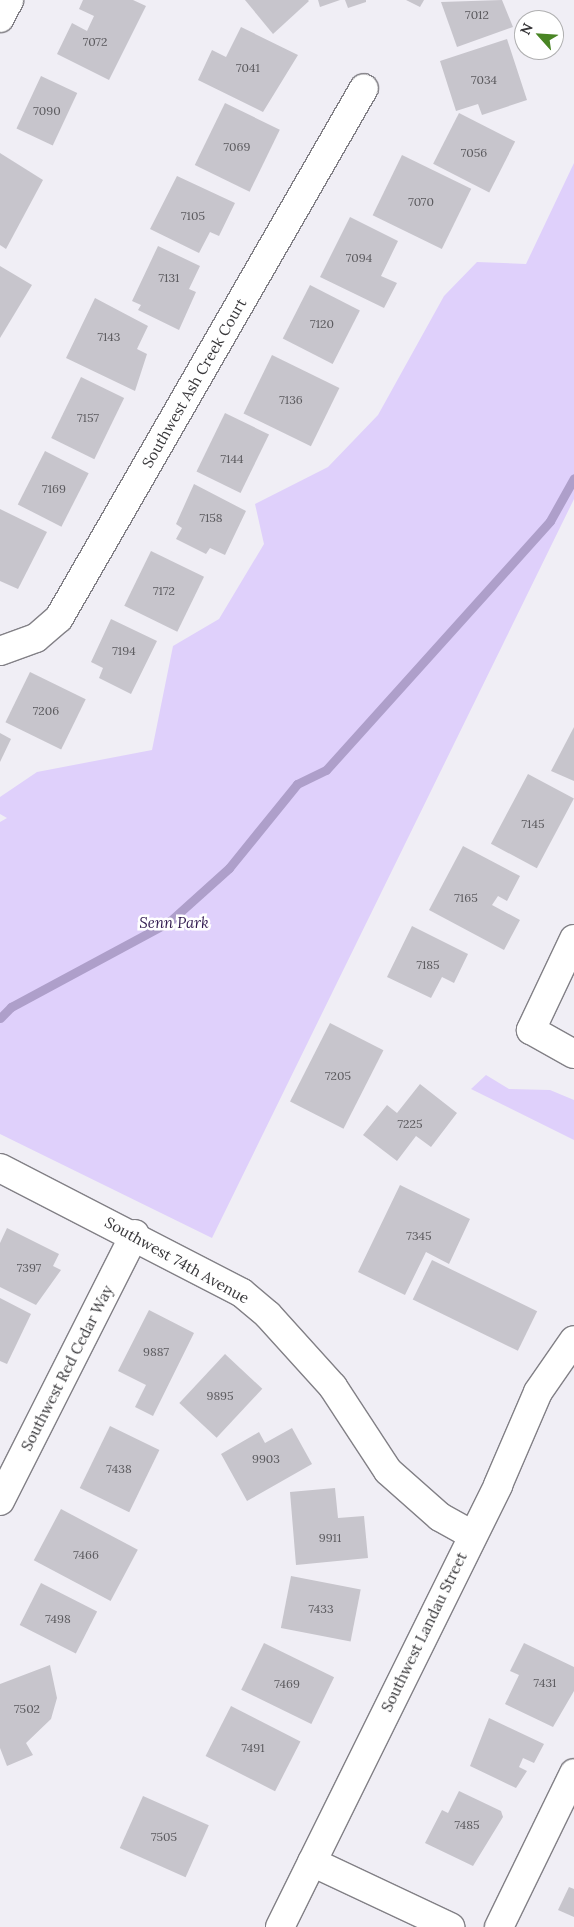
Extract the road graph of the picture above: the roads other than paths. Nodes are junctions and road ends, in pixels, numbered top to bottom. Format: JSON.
{"nodes":[{"id":1,"x":10,"y":0,"type":"edge"},
{"id":2,"x":0,"y":18,"type":"edge"},
{"id":3,"x":364,"y":88,"type":"dead end"},
{"id":4,"x":0,"y":652,"type":"edge"},
{"id":5,"x":574,"y":940,"type":"edge"},
{"id":6,"x":574,"y":1054,"type":"edge"},
{"id":7,"x":0,"y":1168,"type":"edge"},
{"id":8,"x":135,"y":1234,"type":"junction"},
{"id":9,"x":574,"y":1340,"type":"edge"},
{"id":10,"x":0,"y":1501,"type":"edge"},
{"id":11,"x":471,"y":1534,"type":"junction"},
{"id":12,"x":574,"y":1773,"type":"edge"},
{"id":13,"x":312,"y":1862,"type":"junction"},
{"id":14,"x":280,"y":1927,"type":"edge"},
{"id":15,"x":450,"y":1927,"type":"edge"},
{"id":16,"x":499,"y":1927,"type":"edge"}],
"edges":[{"from":1,"to":2,"type":"street"},
{"from":3,"to":4,"type":"street","name":"Southwest Ash Creek Court"},
{"from":5,"to":6,"type":"street"},
{"from":7,"to":8,"type":"street","name":"Southwest 74th Avenue"},
{"from":8,"to":10,"type":"street","name":"Southwest Red Cedar Way"},
{"from":8,"to":11,"type":"street","name":"Southwest 74th Avenue"},
{"from":9,"to":11,"type":"street","name":"Southwest Landau Street"},
{"from":11,"to":13,"type":"street","name":"Southwest Landau Street"},
{"from":12,"to":16,"type":"street"},
{"from":13,"to":14,"type":"street","name":"Southwest Landau Street"},
{"from":13,"to":15,"type":"street"}]}
